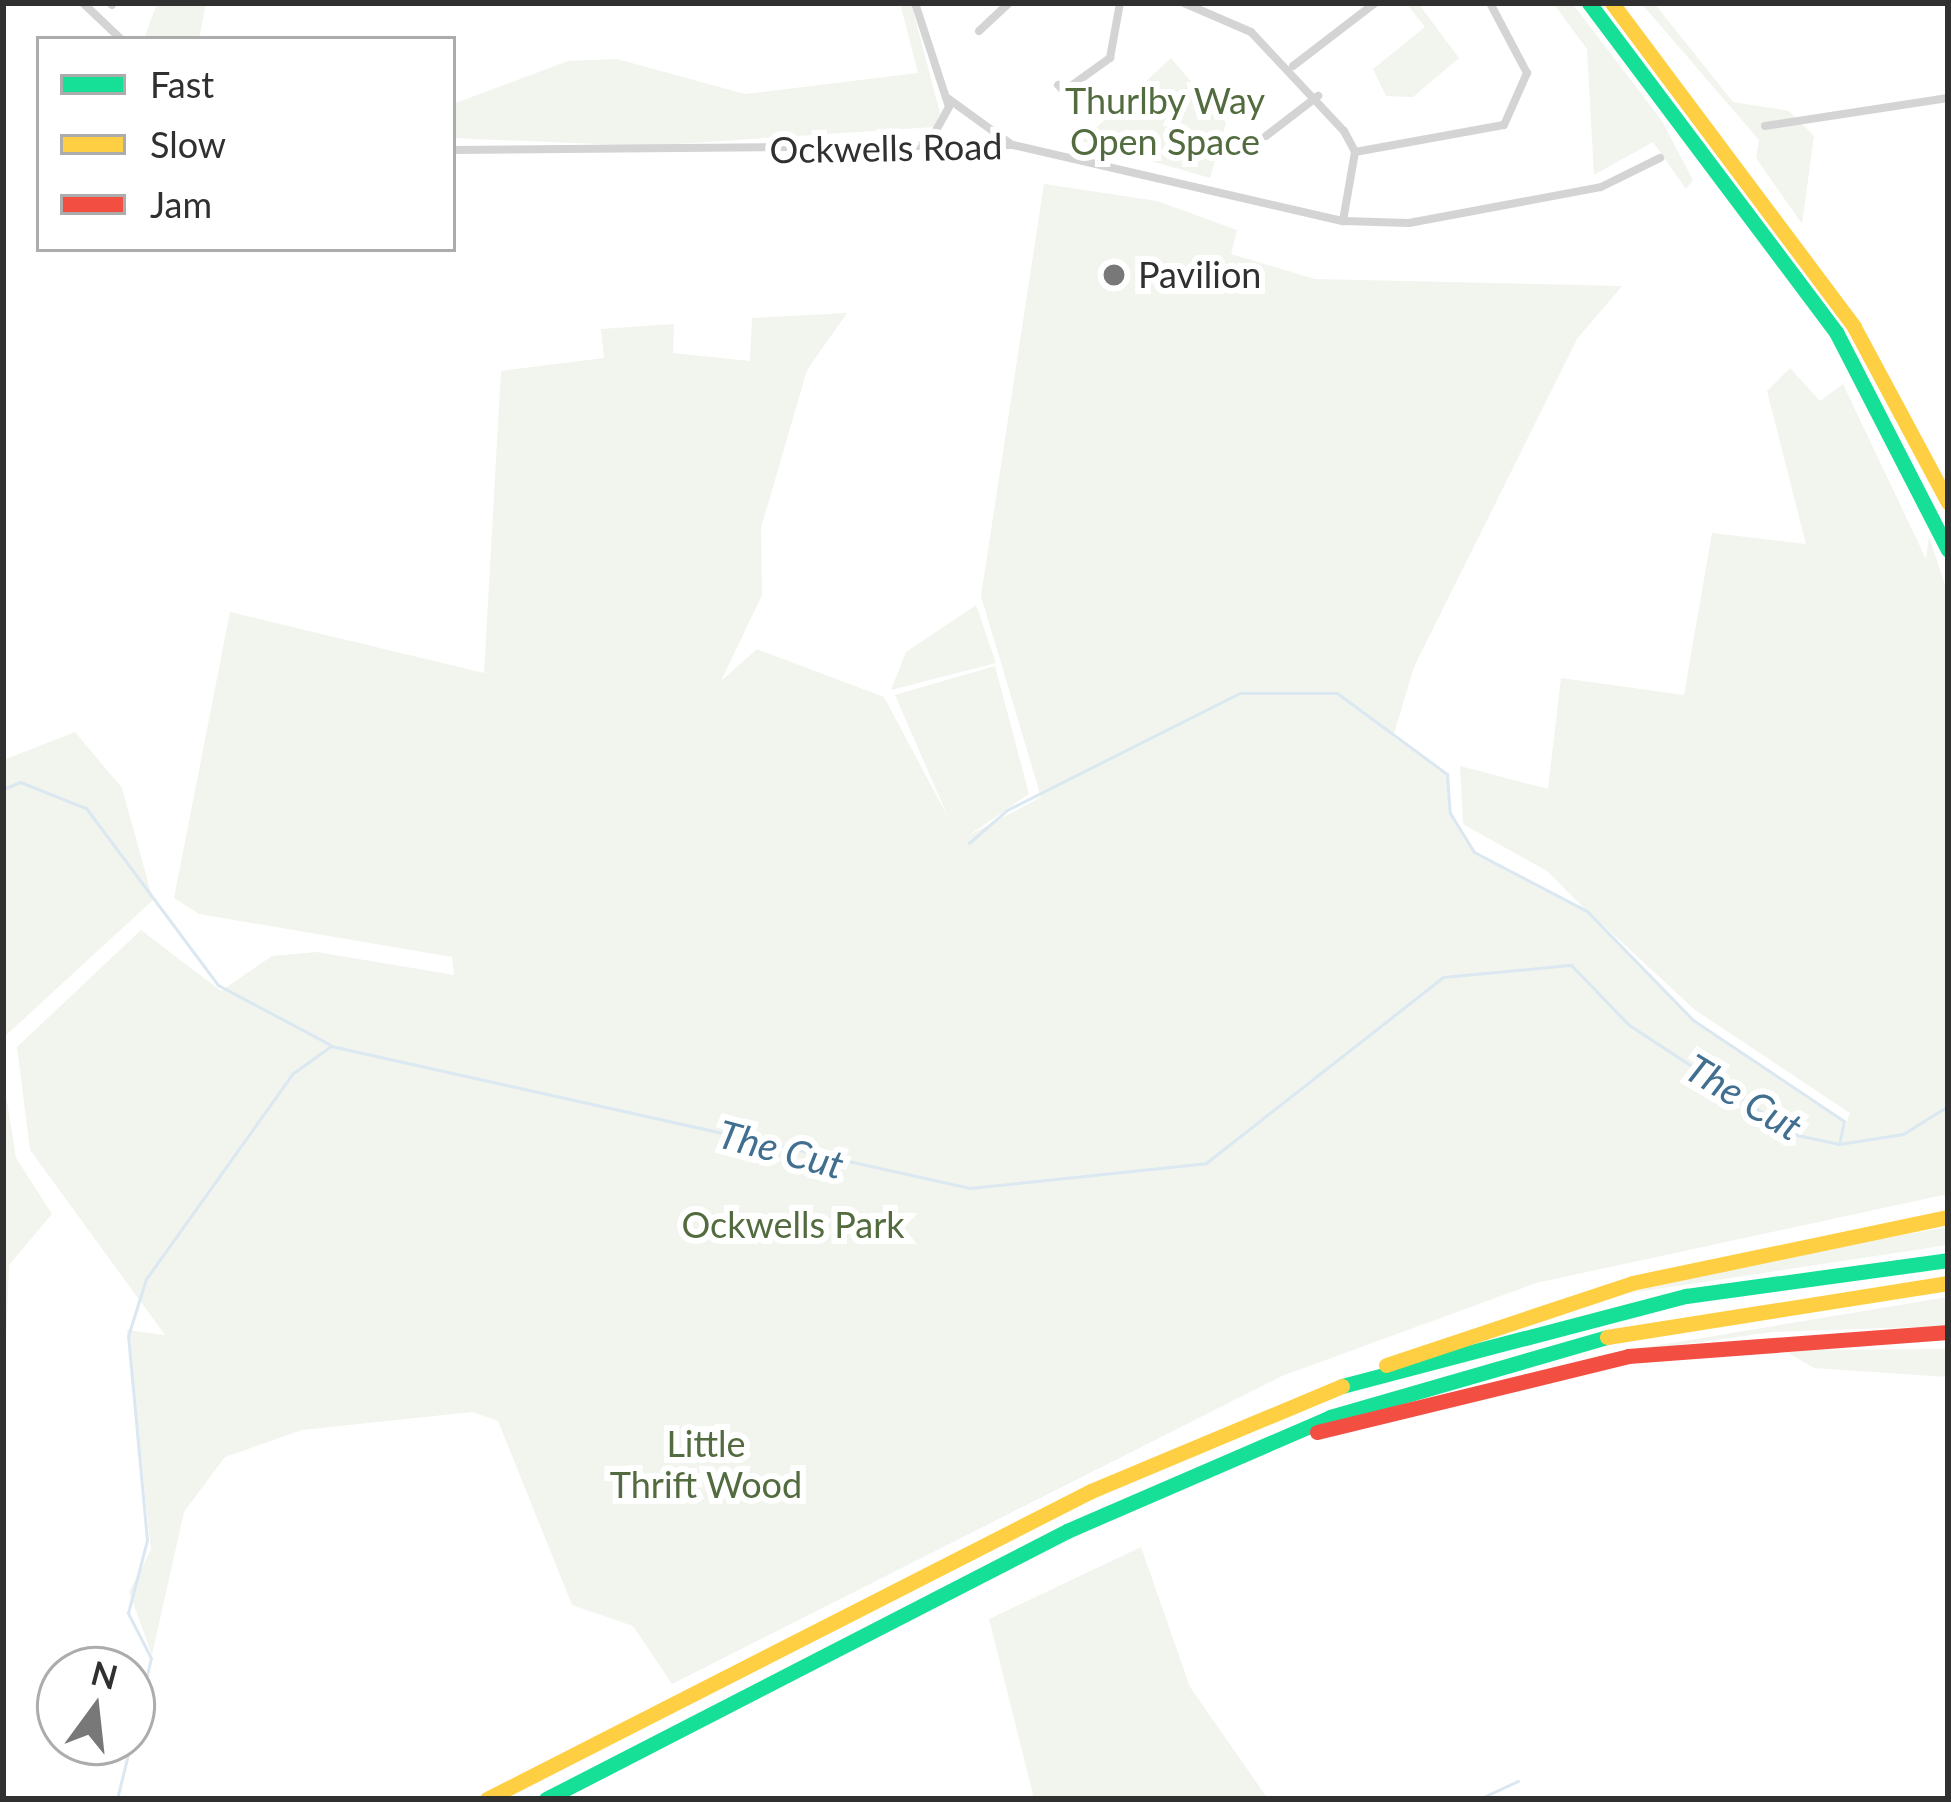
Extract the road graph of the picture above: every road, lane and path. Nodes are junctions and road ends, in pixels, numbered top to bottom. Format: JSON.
{"nodes":[{"id":1,"x":83,"y":3,"type":"edge"},
{"id":2,"x":915,"y":3,"type":"edge"},
{"id":3,"x":1009,"y":3,"type":"edge"},
{"id":4,"x":1120,"y":3,"type":"edge"},
{"id":5,"x":1184,"y":3,"type":"edge"},
{"id":6,"x":1375,"y":3,"type":"edge"},
{"id":7,"x":1490,"y":3,"type":"edge"},
{"id":8,"x":1589,"y":3,"type":"edge"},
{"id":9,"x":1612,"y":3,"type":"edge"},
{"id":10,"x":978,"y":30,"type":"dead end"},
{"id":11,"x":118,"y":36,"type":"edge"},
{"id":12,"x":1293,"y":66,"type":"junction"},
{"id":13,"x":1058,"y":85,"type":"dead end"},
{"id":14,"x":1318,"y":96,"type":"junction"},
{"id":15,"x":946,"y":97,"type":"junction"},
{"id":16,"x":1948,"y":98,"type":"edge"},
{"id":17,"x":1765,"y":126,"type":"dead end"},
{"id":18,"x":1266,"y":136,"type":"dead end"},
{"id":19,"x":929,"y":143,"type":"junction"},
{"id":20,"x":1013,"y":145,"type":"junction"},
{"id":21,"x":456,"y":150,"type":"edge"},
{"id":22,"x":1355,"y":152,"type":"junction"},
{"id":23,"x":1660,"y":158,"type":"dead end"},
{"id":24,"x":1343,"y":220,"type":"junction"},
{"id":25,"x":1948,"y":502,"type":"edge"},
{"id":26,"x":1948,"y":550,"type":"edge"},
{"id":27,"x":1948,"y":1216,"type":"edge"},
{"id":28,"x":1948,"y":1260,"type":"edge"},
{"id":29,"x":1948,"y":1283,"type":"edge"},
{"id":30,"x":1948,"y":1331,"type":"edge"},
{"id":31,"x":1346,"y":1384,"type":"junction"},
{"id":32,"x":1250,"y":1450,"type":"junction"},
{"id":33,"x":487,"y":1799,"type":"edge"},
{"id":34,"x":546,"y":1799,"type":"edge"}],
"edges":[{"from":1,"to":11,"type":"street"},
{"from":2,"to":15,"type":"street"},
{"from":3,"to":10,"type":"street"},
{"from":4,"to":13,"type":"street"},
{"from":5,"to":12,"type":"street"},
{"from":6,"to":12,"type":"street"},
{"from":7,"to":22,"type":"street"},
{"from":8,"to":26,"type":"highway"},
{"from":9,"to":25,"type":"highway"},
{"from":12,"to":14,"type":"street"},
{"from":14,"to":18,"type":"street"},
{"from":14,"to":22,"type":"street"},
{"from":15,"to":19,"type":"street"},
{"from":15,"to":20,"type":"street"},
{"from":16,"to":17,"type":"street"},
{"from":19,"to":20,"type":"street","name":"Ockwells Road"},
{"from":19,"to":21,"type":"street","name":"Ockwells Road"},
{"from":20,"to":24,"type":"street","name":"Ockwells Road"},
{"from":22,"to":24,"type":"street"},
{"from":23,"to":24,"type":"street","name":"Ockwells Road"},
{"from":27,"to":31,"type":"highway"},
{"from":28,"to":31,"type":"highway"},
{"from":29,"to":32,"type":"highway"},
{"from":30,"to":32,"type":"highway"},
{"from":31,"to":33,"type":"highway"},
{"from":32,"to":34,"type":"highway"}]}
